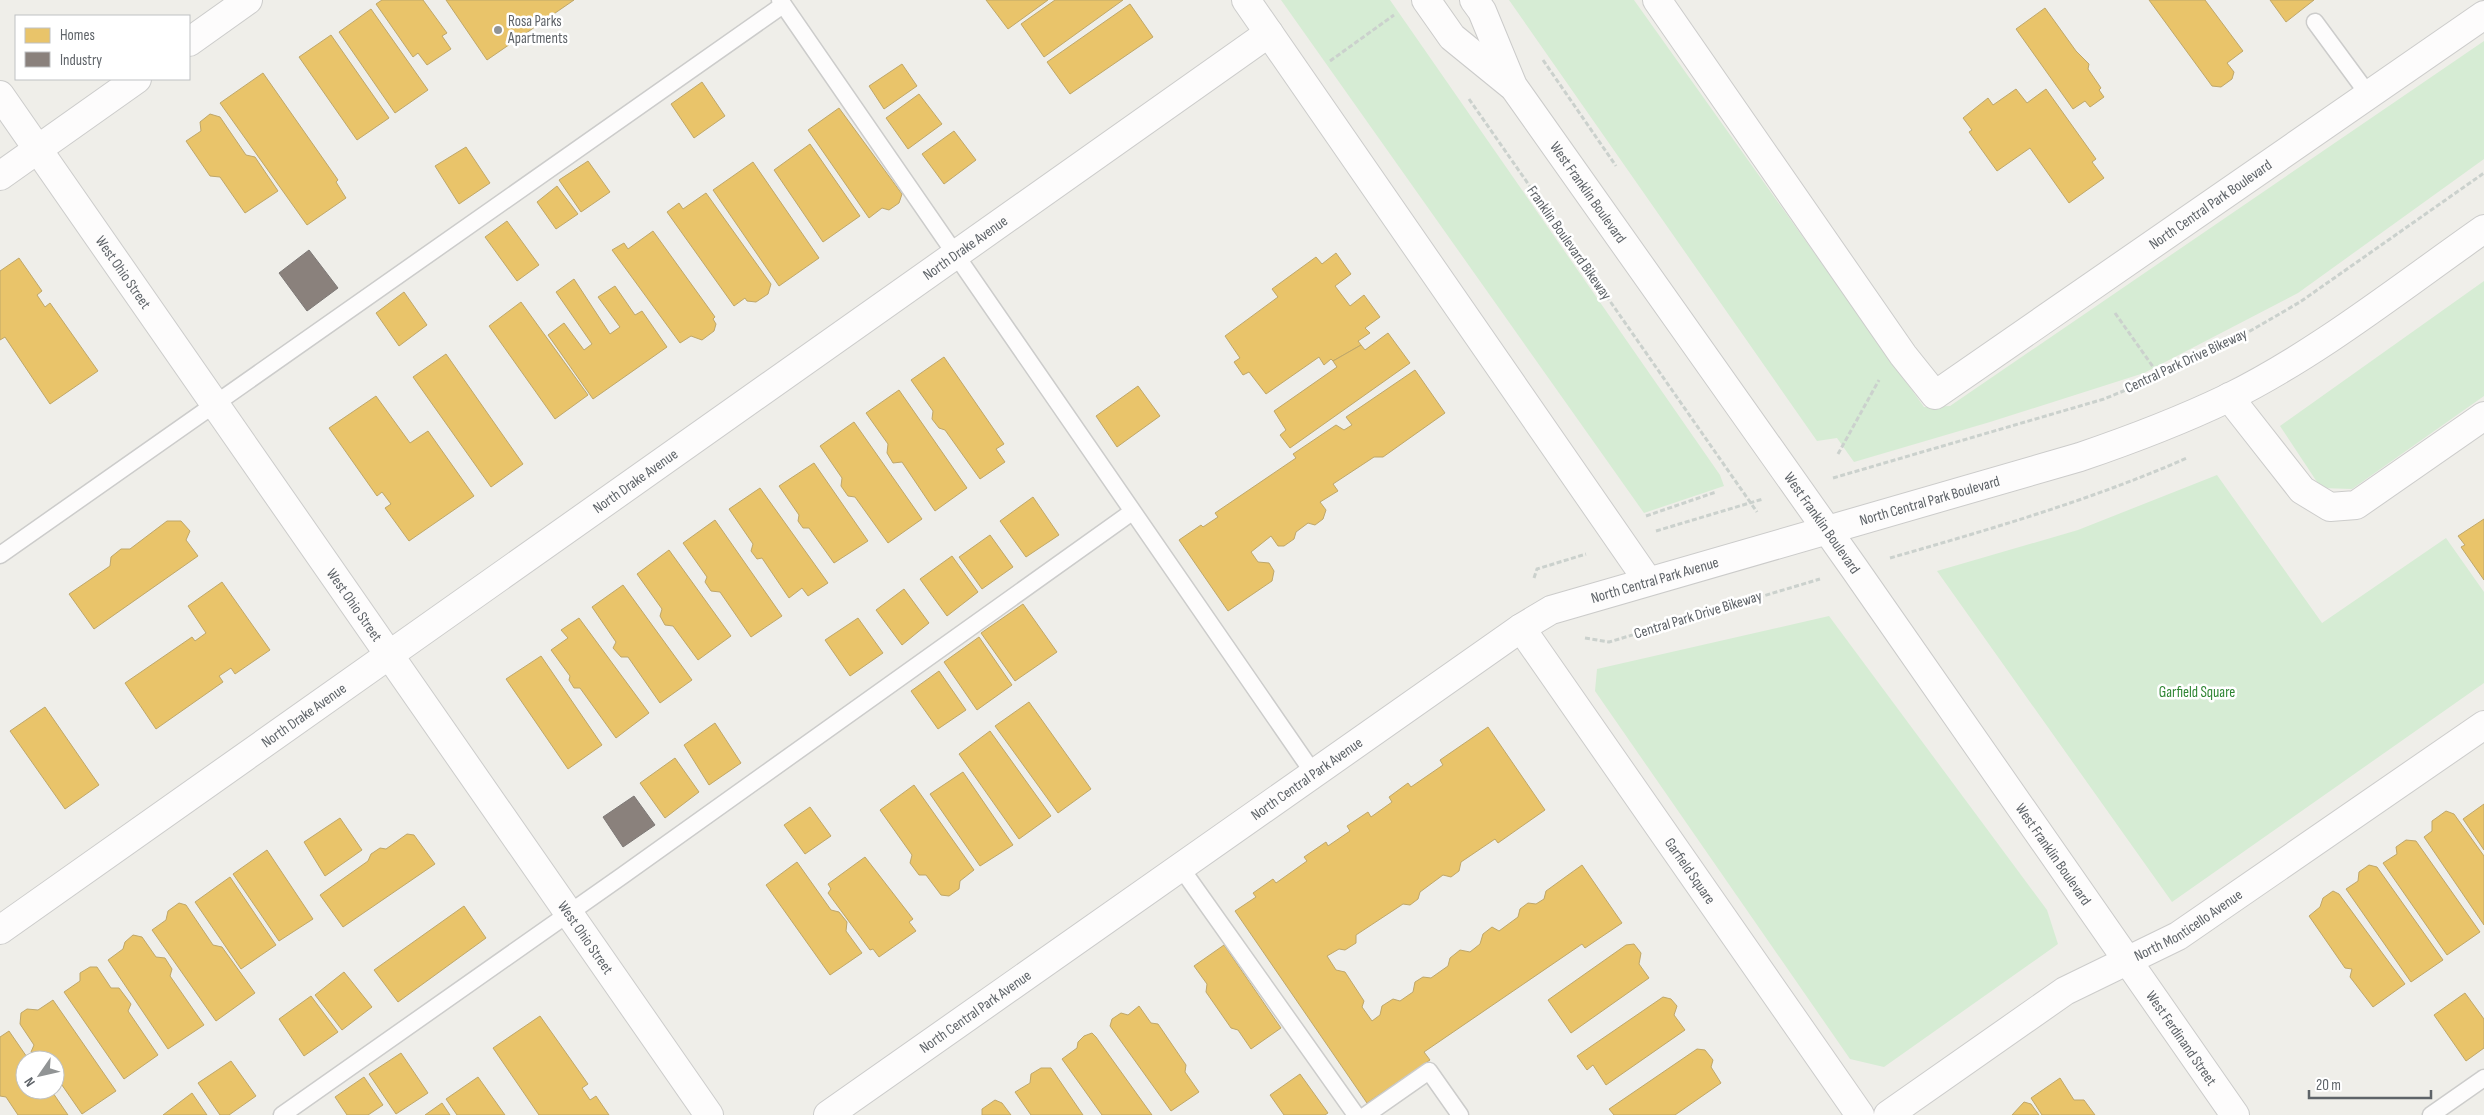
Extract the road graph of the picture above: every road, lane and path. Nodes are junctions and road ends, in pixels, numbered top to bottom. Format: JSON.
{"nodes":[{"id":1,"x":248,"y":0,"type":"edge"},
{"id":2,"x":1246,"y":0,"type":"edge"},
{"id":3,"x":1426,"y":0,"type":"edge"},
{"id":4,"x":1474,"y":0,"type":"edge"},
{"id":5,"x":1657,"y":0,"type":"edge"},
{"id":6,"x":781,"y":2,"type":"edge"},
{"id":7,"x":1399,"y":11,"type":"dead end"},
{"id":8,"x":2484,"y":15,"type":"edge"},
{"id":9,"x":2315,"y":22,"type":"dead end"},
{"id":10,"x":1269,"y":33,"type":"junction"},
{"id":11,"x":190,"y":41,"type":"edge"},
{"id":12,"x":1323,"y":66,"type":"dead end"},
{"id":13,"x":136,"y":80,"type":"edge"},
{"id":14,"x":1513,"y":86,"type":"junction"},
{"id":15,"x":2368,"y":94,"type":"junction"},
{"id":16,"x":0,"y":95,"type":"edge"},
{"id":17,"x":1467,"y":96,"type":"dead end"},
{"id":18,"x":38,"y":149,"type":"junction"},
{"id":19,"x":2484,"y":173,"type":"edge"},
{"id":20,"x":0,"y":176,"type":"edge"},
{"id":21,"x":2484,"y":229,"type":"edge"},
{"id":22,"x":955,"y":255,"type":"junction"},
{"id":23,"x":2113,"y":310,"type":"dead end"},
{"id":24,"x":2156,"y":371,"type":"dead end"},
{"id":25,"x":1879,"y":378,"type":"dead end"},
{"id":26,"x":2229,"y":397,"type":"junction"},
{"id":27,"x":214,"y":403,"type":"junction"},
{"id":28,"x":2484,"y":416,"type":"edge"},
{"id":29,"x":1838,"y":454,"type":"dead end"},
{"id":30,"x":2192,"y":456,"type":"dead end"},
{"id":31,"x":1852,"y":473,"type":"dead end"},
{"id":32,"x":1738,"y":485,"type":"dead end"},
{"id":33,"x":1716,"y":492,"type":"dead end"},
{"id":34,"x":1728,"y":509,"type":"dead end"},
{"id":35,"x":1132,"y":512,"type":"junction"},
{"id":36,"x":1643,"y":517,"type":"dead end"},
{"id":37,"x":1827,"y":531,"type":"junction"},
{"id":38,"x":1650,"y":533,"type":"dead end"},
{"id":39,"x":1908,"y":552,"type":"dead end"},
{"id":40,"x":0,"y":555,"type":"edge"},
{"id":41,"x":1582,"y":555,"type":"dead end"},
{"id":42,"x":1537,"y":570,"type":"dead end"},
{"id":43,"x":1648,"y":581,"type":"junction"},
{"id":44,"x":1786,"y":588,"type":"dead end"},
{"id":45,"x":1521,"y":628,"type":"junction"},
{"id":46,"x":1609,"y":642,"type":"dead end"},
{"id":47,"x":390,"y":655,"type":"junction"},
{"id":48,"x":2484,"y":725,"type":"edge"},
{"id":49,"x":1314,"y":774,"type":"junction"},
{"id":50,"x":1181,"y":868,"type":"junction"},
{"id":51,"x":569,"y":913,"type":"junction"},
{"id":52,"x":0,"y":930,"type":"edge"},
{"id":53,"x":2128,"y":960,"type":"junction"},
{"id":54,"x":2484,"y":1078,"type":"edge"},
{"id":55,"x":282,"y":1115,"type":"edge"},
{"id":56,"x":709,"y":1115,"type":"edge"},
{"id":57,"x":828,"y":1115,"type":"edge"},
{"id":58,"x":1356,"y":1115,"type":"edge"},
{"id":59,"x":1366,"y":1115,"type":"edge"},
{"id":60,"x":1460,"y":1115,"type":"edge"},
{"id":61,"x":1860,"y":1115,"type":"edge"},
{"id":62,"x":1888,"y":1115,"type":"edge"},
{"id":63,"x":2235,"y":1115,"type":"edge"},
{"id":64,"x":2431,"y":1115,"type":"edge"}],
"edges":[{"from":1,"to":11,"type":"street"},
{"from":2,"to":10,"type":"street"},
{"from":3,"to":14,"type":"street","name":"West Franklin Boulevard"},
{"from":4,"to":14,"type":"street","name":"West Franklin Boulevard"},
{"from":5,"to":15,"type":"street","name":"North Central Park Boulevard"},
{"from":6,"to":22,"type":"lane"},
{"from":6,"to":27,"type":"lane"},
{"from":7,"to":12,"type":"path"},
{"from":8,"to":15,"type":"street","name":"North Central Park Boulevard"},
{"from":9,"to":15,"type":"lane"},
{"from":10,"to":22,"type":"street","name":"North Drake Avenue"},
{"from":10,"to":43,"type":"street"},
{"from":13,"to":18,"type":"street"},
{"from":14,"to":37,"type":"street","name":"West Franklin Boulevard"},
{"from":16,"to":18,"type":"street","name":"West Ohio Street"},
{"from":17,"to":32,"type":"path","name":"Franklin Boulevard Bikeway"},
{"from":18,"to":20,"type":"street"},
{"from":18,"to":27,"type":"street","name":"West Ohio Street"},
{"from":19,"to":31,"type":"path","name":"Central Park Drive Bikeway"},
{"from":21,"to":26,"type":"street","name":"North Central Park Boulevard"},
{"from":22,"to":35,"type":"lane"},
{"from":22,"to":47,"type":"street","name":"North Drake Avenue"},
{"from":23,"to":24,"type":"path"},
{"from":25,"to":29,"type":"path"},
{"from":26,"to":28,"type":"street"},
{"from":26,"to":37,"type":"street","name":"North Central Park Boulevard"},
{"from":27,"to":40,"type":"lane"},
{"from":27,"to":47,"type":"street","name":"West Ohio Street"},
{"from":30,"to":39,"type":"path"},
{"from":33,"to":36,"type":"path"},
{"from":34,"to":38,"type":"path"},
{"from":35,"to":49,"type":"lane"},
{"from":35,"to":51,"type":"lane"},
{"from":37,"to":43,"type":"street","name":"North Central Park Avenue"},
{"from":37,"to":53,"type":"street","name":"West Franklin Boulevard"},
{"from":41,"to":42,"type":"path"},
{"from":43,"to":45,"type":"street","name":"North Central Park Avenue"},
{"from":44,"to":46,"type":"path","name":"Central Park Drive Bikeway"},
{"from":45,"to":49,"type":"street","name":"North Central Park Avenue"},
{"from":45,"to":61,"type":"street","name":"Garfield Square"},
{"from":47,"to":51,"type":"street","name":"West Ohio Street"},
{"from":47,"to":52,"type":"street","name":"North Drake Avenue"},
{"from":48,"to":53,"type":"street","name":"North Monticello Avenue"},
{"from":49,"to":50,"type":"street","name":"North Central Park Avenue"},
{"from":50,"to":57,"type":"street","name":"North Central Park Avenue"},
{"from":50,"to":58,"type":"lane"},
{"from":51,"to":55,"type":"lane"},
{"from":51,"to":56,"type":"street","name":"West Ohio Street"},
{"from":53,"to":62,"type":"street","name":"North Monticello Avenue"},
{"from":53,"to":63,"type":"street","name":"West Ferdinand Street"},
{"from":54,"to":64,"type":"lane"},
{"from":59,"to":60,"type":"lane"}]}
